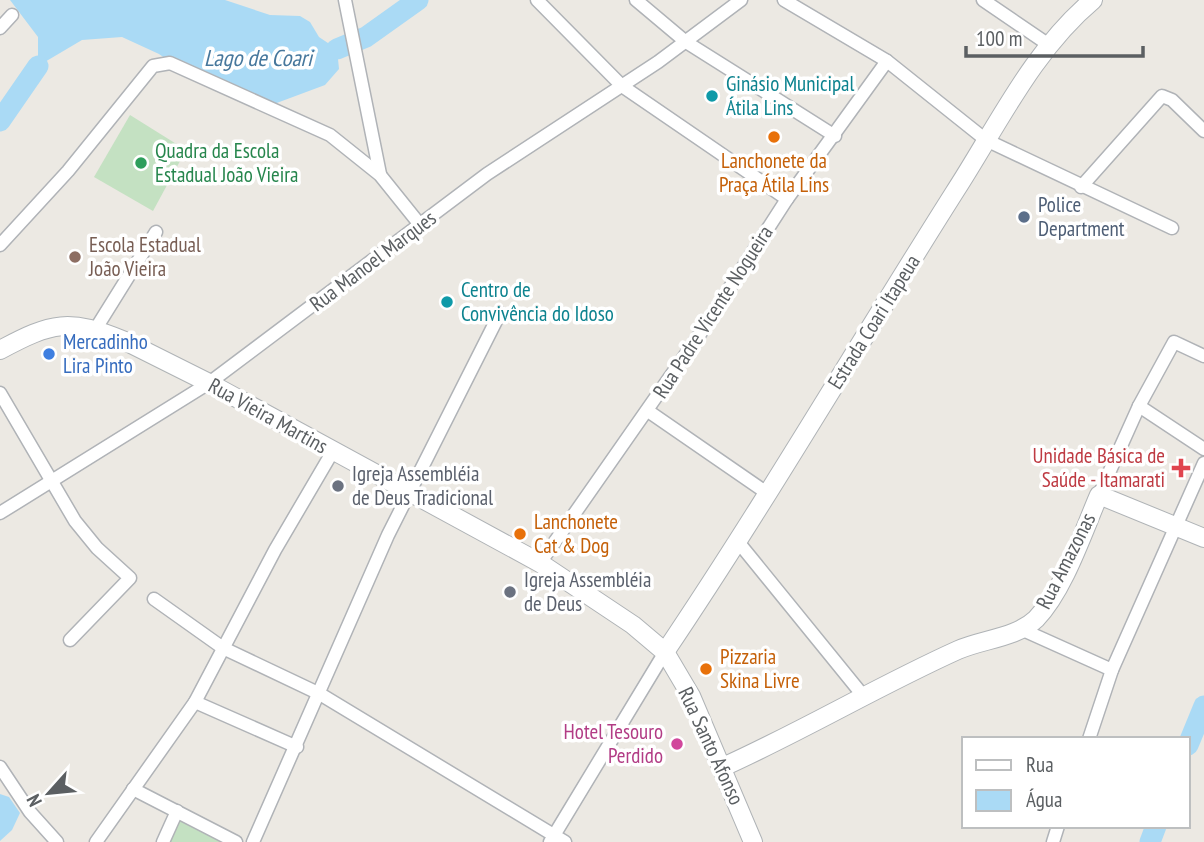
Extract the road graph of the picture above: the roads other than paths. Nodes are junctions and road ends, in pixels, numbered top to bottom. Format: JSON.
{"nodes":[{"id":1,"x":345,"y":0,"type":"edge"},
{"id":2,"x":537,"y":0,"type":"edge"},
{"id":3,"x":636,"y":0,"type":"edge"},
{"id":4,"x":741,"y":0,"type":"edge"},
{"id":5,"x":784,"y":0,"type":"edge"},
{"id":6,"x":983,"y":0,"type":"edge"},
{"id":7,"x":1093,"y":0,"type":"edge"},
{"id":8,"x":12,"y":15,"type":"dead end"},
{"id":9,"x":0,"y":28,"type":"edge"},
{"id":10,"x":686,"y":42,"type":"junction"},
{"id":11,"x":1049,"y":45,"type":"junction"},
{"id":12,"x":887,"y":61,"type":"junction"},
{"id":13,"x":622,"y":86,"type":"junction"},
{"id":14,"x":1204,"y":131,"type":"edge"},
{"id":15,"x":835,"y":136,"type":"junction"},
{"id":16,"x":986,"y":140,"type":"junction"},
{"id":17,"x":380,"y":174,"type":"junction"},
{"id":18,"x":1081,"y":187,"type":"junction"},
{"id":19,"x":787,"y":200,"type":"junction"},
{"id":20,"x":421,"y":226,"type":"junction"},
{"id":21,"x":1172,"y":228,"type":"dead end"},
{"id":22,"x":156,"y":232,"type":"dead end"},
{"id":23,"x":0,"y":245,"type":"edge"},
{"id":24,"x":500,"y":313,"type":"dead end"},
{"id":25,"x":95,"y":330,"type":"junction"},
{"id":26,"x":0,"y":350,"type":"edge"},
{"id":27,"x":1204,"y":356,"type":"edge"},
{"id":28,"x":209,"y":383,"type":"junction"},
{"id":29,"x":0,"y":393,"type":"edge"},
{"id":30,"x":1139,"y":406,"type":"junction"},
{"id":31,"x":648,"y":411,"type":"junction"},
{"id":32,"x":1204,"y":449,"type":"edge"},
{"id":33,"x":333,"y":451,"type":"junction"},
{"id":34,"x":1204,"y":463,"type":"edge"},
{"id":35,"x":52,"y":482,"type":"junction"},
{"id":36,"x":410,"y":491,"type":"junction"},
{"id":37,"x":767,"y":493,"type":"junction"},
{"id":38,"x":1099,"y":495,"type":"junction"},
{"id":39,"x":0,"y":513,"type":"edge"},
{"id":40,"x":1174,"y":526,"type":"junction"},
{"id":41,"x":1204,"y":538,"type":"edge"},
{"id":42,"x":739,"y":543,"type":"junction"},
{"id":43,"x":540,"y":563,"type":"junction"},
{"id":44,"x":154,"y":599,"type":"dead end"},
{"id":45,"x":1023,"y":630,"type":"junction"},
{"id":46,"x":69,"y":640,"type":"dead end"},
{"id":47,"x":223,"y":648,"type":"junction"},
{"id":48,"x":665,"y":652,"type":"junction"},
{"id":49,"x":1112,"y":670,"type":"junction"},
{"id":50,"x":320,"y":694,"type":"junction"},
{"id":51,"x":865,"y":698,"type":"junction"},
{"id":52,"x":195,"y":702,"type":"junction"},
{"id":53,"x":1090,"y":737,"type":"edge"},
{"id":54,"x":297,"y":747,"type":"junction"},
{"id":55,"x":723,"y":766,"type":"junction"},
{"id":56,"x":0,"y":767,"type":"edge"},
{"id":57,"x":133,"y":789,"type":"junction"},
{"id":58,"x":177,"y":811,"type":"junction"},
{"id":59,"x":556,"y":840,"type":"edge"},
{"id":60,"x":57,"y":842,"type":"edge"},
{"id":61,"x":96,"y":842,"type":"edge"},
{"id":62,"x":163,"y":842,"type":"edge"},
{"id":63,"x":236,"y":842,"type":"edge"},
{"id":64,"x":253,"y":842,"type":"edge"},
{"id":65,"x":753,"y":842,"type":"edge"}],
"edges":[{"from":1,"to":17,"type":"street"},
{"from":2,"to":13,"type":"street"},
{"from":3,"to":10,"type":"street"},
{"from":4,"to":10,"type":"street","name":"Rua Manoel Marques"},
{"from":5,"to":12,"type":"street"},
{"from":6,"to":11,"type":"street"},
{"from":7,"to":11,"type":"street","name":"Estrada Coari Itapeua"},
{"from":8,"to":9,"type":"street"},
{"from":10,"to":13,"type":"street","name":"Rua Manoel Marques"},
{"from":10,"to":15,"type":"street"},
{"from":11,"to":16,"type":"street","name":"Estrada Coari Itapeua"},
{"from":12,"to":15,"type":"street","name":"Rua Padre Vicente Nogueira"},
{"from":12,"to":16,"type":"street"},
{"from":13,"to":19,"type":"street"},
{"from":13,"to":20,"type":"street","name":"Rua Manoel Marques"},
{"from":14,"to":18,"type":"street"},
{"from":15,"to":19,"type":"street","name":"Rua Padre Vicente Nogueira"},
{"from":16,"to":18,"type":"street"},
{"from":16,"to":37,"type":"street","name":"Estrada Coari Itapeua"},
{"from":17,"to":20,"type":"street"},
{"from":17,"to":23,"type":"street"},
{"from":18,"to":21,"type":"street"},
{"from":19,"to":31,"type":"street","name":"Rua Padre Vicente Nogueira"},
{"from":20,"to":28,"type":"street","name":"Rua Manoel Marques"},
{"from":22,"to":25,"type":"street"},
{"from":24,"to":36,"type":"street"},
{"from":25,"to":26,"type":"street","name":"Rua Vieira Martins"},
{"from":25,"to":28,"type":"street","name":"Rua Vieira Martins"},
{"from":27,"to":30,"type":"street","name":"Rua Amazonas"},
{"from":28,"to":33,"type":"street","name":"Rua Vieira Martins"},
{"from":28,"to":35,"type":"street","name":"Rua Manoel Marques"},
{"from":29,"to":35,"type":"street"},
{"from":30,"to":32,"type":"street"},
{"from":30,"to":38,"type":"street","name":"Rua Amazonas"},
{"from":31,"to":37,"type":"street"},
{"from":31,"to":43,"type":"street","name":"Rua Padre Vicente Nogueira"},
{"from":33,"to":36,"type":"street","name":"Rua Vieira Martins"},
{"from":33,"to":47,"type":"street"},
{"from":34,"to":40,"type":"street"},
{"from":35,"to":39,"type":"street","name":"Rua Manoel Marques"},
{"from":35,"to":46,"type":"street"},
{"from":36,"to":43,"type":"street","name":"Rua Vieira Martins"},
{"from":36,"to":50,"type":"street"},
{"from":37,"to":42,"type":"street","name":"Estrada Coari Itapeua"},
{"from":38,"to":40,"type":"street"},
{"from":38,"to":45,"type":"street","name":"Rua Amazonas"},
{"from":40,"to":41,"type":"street"},
{"from":40,"to":49,"type":"street"},
{"from":42,"to":48,"type":"street","name":"Estrada Coari Itapeua"},
{"from":42,"to":51,"type":"street"},
{"from":43,"to":48,"type":"street","name":"Rua Vieira Martins"},
{"from":44,"to":47,"type":"street"},
{"from":45,"to":49,"type":"street"},
{"from":45,"to":51,"type":"street","name":"Rua Amazonas"},
{"from":47,"to":50,"type":"street"},
{"from":47,"to":52,"type":"street"},
{"from":48,"to":55,"type":"street","name":"Rua Santo Afonso"},
{"from":48,"to":59,"type":"street"},
{"from":49,"to":53,"type":"street"},
{"from":50,"to":54,"type":"street"},
{"from":50,"to":59,"type":"street"},
{"from":51,"to":55,"type":"street","name":"Rua Amazonas"},
{"from":52,"to":54,"type":"street"},
{"from":52,"to":57,"type":"street"},
{"from":54,"to":64,"type":"street"},
{"from":55,"to":65,"type":"street","name":"Rua Santo Afonso"},
{"from":56,"to":60,"type":"street"},
{"from":57,"to":58,"type":"street"},
{"from":57,"to":61,"type":"street"},
{"from":58,"to":62,"type":"street"},
{"from":58,"to":63,"type":"street"}]}
